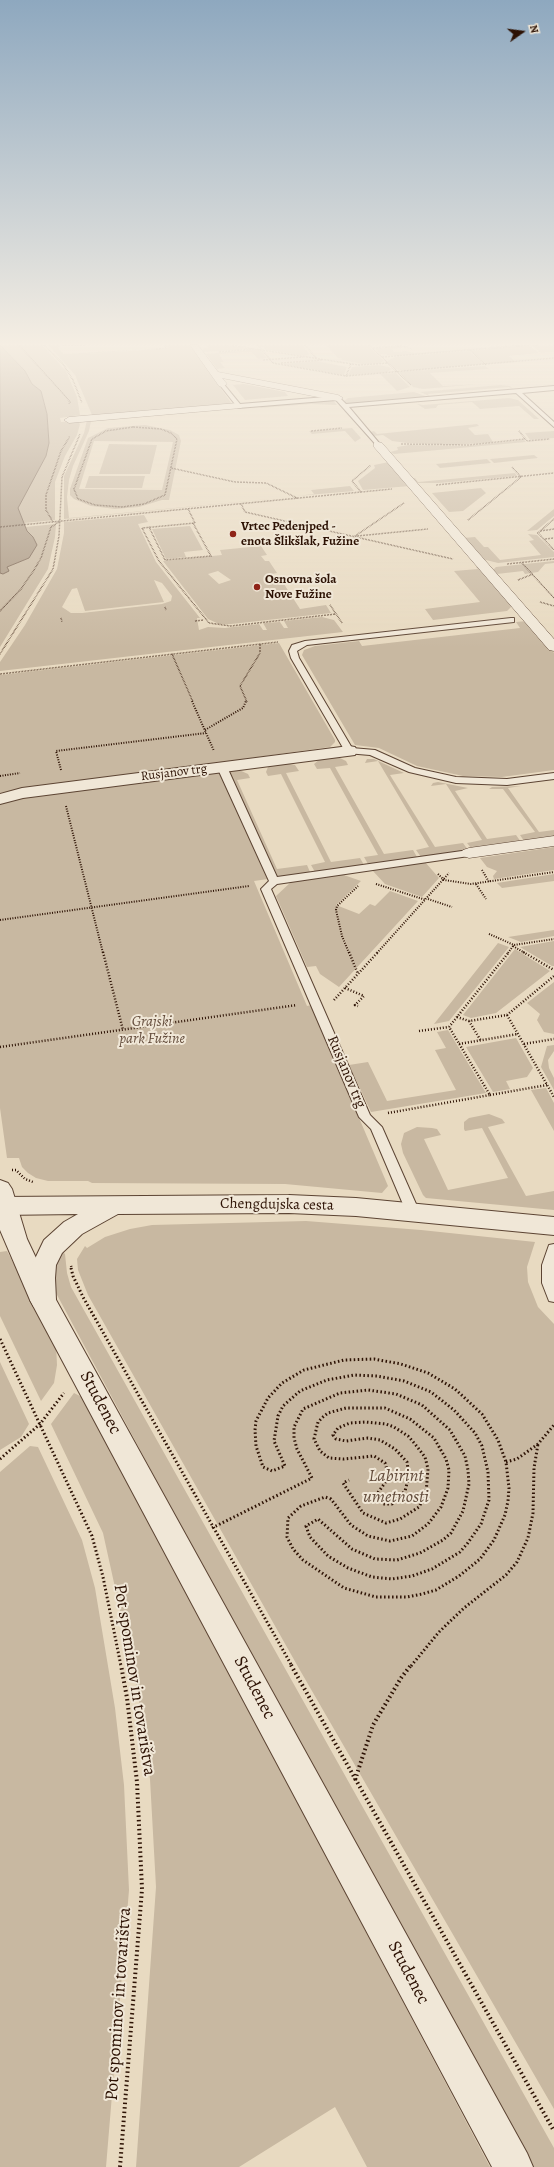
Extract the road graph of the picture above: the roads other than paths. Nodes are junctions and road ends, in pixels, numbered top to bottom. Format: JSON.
{"nodes":[{"id":1,"x":380,"y":446,"type":"edge"},
{"id":2,"x":511,"y":620,"type":"dead end"},
{"id":3,"x":554,"y":647,"type":"edge"},
{"id":4,"x":349,"y":751,"type":"junction"},
{"id":5,"x":222,"y":767,"type":"junction"},
{"id":6,"x":554,"y":776,"type":"edge"},
{"id":7,"x":0,"y":799,"type":"edge"},
{"id":8,"x":554,"y":840,"type":"edge"},
{"id":9,"x":469,"y":853,"type":"joint"},
{"id":10,"x":272,"y":883,"type":"junction"},
{"id":11,"x":3,"y":1193,"type":"edge"},
{"id":12,"x":116,"y":1204,"type":"junction"},
{"id":13,"x":413,"y":1213,"type":"junction"},
{"id":14,"x":554,"y":1226,"type":"edge"},
{"id":15,"x":554,"y":1249,"type":"edge"},
{"id":16,"x":554,"y":1297,"type":"edge"},
{"id":17,"x":43,"y":1300,"type":"junction"},
{"id":18,"x":513,"y":2167,"type":"edge"}],
"edges":[{"from":1,"to":3,"type":"street"},
{"from":2,"to":4,"type":"lane"},
{"from":4,"to":5,"type":"street","name":"Rusjanov trg"},
{"from":4,"to":6,"type":"lane"},
{"from":5,"to":7,"type":"street","name":"Rusjanov trg"},
{"from":5,"to":10,"type":"lane"},
{"from":8,"to":9,"type":"street"},
{"from":9,"to":10,"type":"lane"},
{"from":10,"to":13,"type":"lane","name":"Rusjanov trg"},
{"from":11,"to":12,"type":"street","name":"Chengdujska cesta"},
{"from":11,"to":17,"type":"street","name":"Studenec"},
{"from":12,"to":13,"type":"street","name":"Chengdujska cesta"},
{"from":12,"to":17,"type":"street"},
{"from":13,"to":14,"type":"street","name":"Chengdujska cesta"},
{"from":15,"to":16,"type":"lane"},
{"from":17,"to":18,"type":"street","name":"Studenec"}]}
